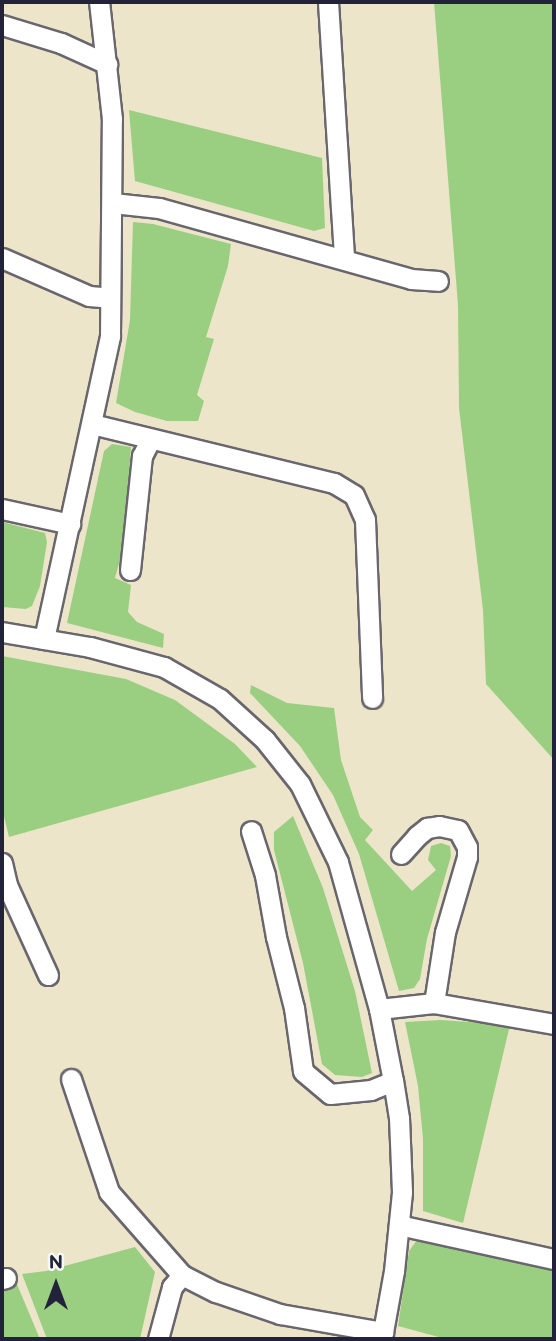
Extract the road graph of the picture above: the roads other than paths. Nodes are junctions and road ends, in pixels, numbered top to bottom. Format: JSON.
{"nodes":[{"id":1,"x":99,"y":2,"type":"edge"},
{"id":2,"x":328,"y":2,"type":"edge"},
{"id":3,"x":2,"y":25,"type":"edge"},
{"id":4,"x":107,"y":64,"type":"junction"},
{"id":5,"x":113,"y":203,"type":"junction"},
{"id":6,"x":2,"y":258,"type":"edge"},
{"id":7,"x":344,"y":259,"type":"junction"},
{"id":8,"x":438,"y":281,"type":"dead end"},
{"id":9,"x":110,"y":298,"type":"junction"},
{"id":10,"x":92,"y":424,"type":"junction"},
{"id":11,"x":150,"y":440,"type":"junction"},
{"id":12,"x":2,"y":509,"type":"edge"},
{"id":13,"x":71,"y":524,"type":"junction"},
{"id":14,"x":130,"y":570,"type":"dead end"},
{"id":15,"x":2,"y":632,"type":"edge"},
{"id":16,"x":44,"y":639,"type":"junction"},
{"id":17,"x":372,"y":698,"type":"dead end"},
{"id":18,"x":251,"y":831,"type":"dead end"},
{"id":19,"x":401,"y":854,"type":"dead end"},
{"id":20,"x":2,"y":863,"type":"edge"},
{"id":21,"x":48,"y":975,"type":"dead end"},
{"id":22,"x":434,"y":1003,"type":"junction"},
{"id":23,"x":379,"y":1009,"type":"junction"},
{"id":24,"x":554,"y":1024,"type":"edge"},
{"id":25,"x":71,"y":1079,"type":"dead end"},
{"id":26,"x":393,"y":1081,"type":"junction"},
{"id":27,"x":399,"y":1225,"type":"junction"},
{"id":28,"x":554,"y":1259,"type":"edge"},
{"id":29,"x":182,"y":1275,"type":"junction"},
{"id":30,"x":382,"y":1336,"type":"edge"},
{"id":31,"x":159,"y":1339,"type":"edge"}],
"edges":[{"from":1,"to":4,"type":"street"},
{"from":2,"to":7,"type":"street"},
{"from":3,"to":4,"type":"street"},
{"from":4,"to":5,"type":"street"},
{"from":5,"to":7,"type":"street"},
{"from":5,"to":9,"type":"street"},
{"from":6,"to":9,"type":"street"},
{"from":7,"to":8,"type":"street"},
{"from":9,"to":10,"type":"street"},
{"from":10,"to":11,"type":"street"},
{"from":10,"to":13,"type":"street"},
{"from":11,"to":14,"type":"street"},
{"from":11,"to":17,"type":"street"},
{"from":12,"to":13,"type":"street"},
{"from":13,"to":16,"type":"street"},
{"from":15,"to":16,"type":"street"},
{"from":16,"to":23,"type":"street"},
{"from":18,"to":26,"type":"street"},
{"from":19,"to":22,"type":"street"},
{"from":20,"to":21,"type":"street"},
{"from":22,"to":23,"type":"street"},
{"from":22,"to":24,"type":"street"},
{"from":23,"to":26,"type":"street"},
{"from":25,"to":29,"type":"street"},
{"from":26,"to":27,"type":"street"},
{"from":27,"to":28,"type":"street"},
{"from":27,"to":30,"type":"street"},
{"from":29,"to":30,"type":"street"},
{"from":29,"to":31,"type":"street"}]}
